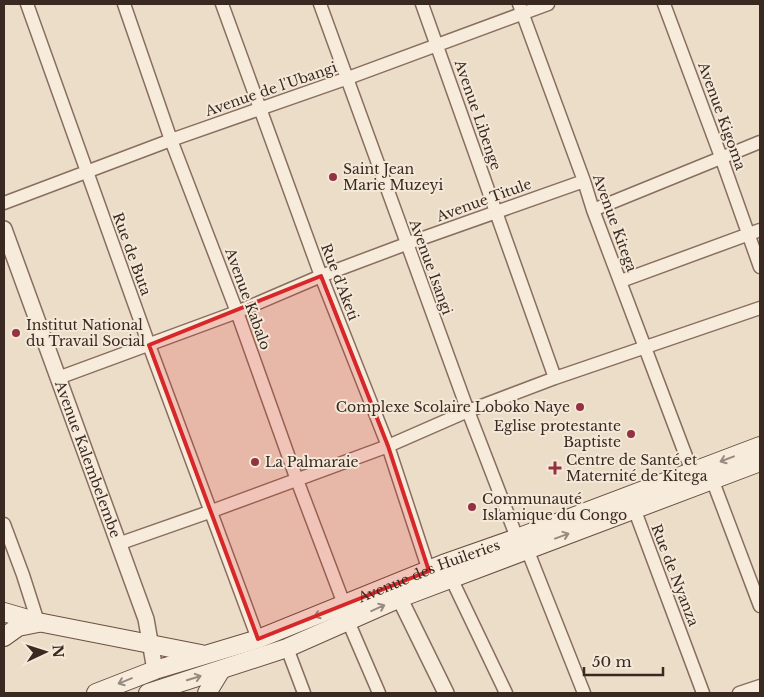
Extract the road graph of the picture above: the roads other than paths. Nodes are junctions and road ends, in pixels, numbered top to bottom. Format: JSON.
{"nodes":[{"id":1,"x":27,"y":4,"type":"edge"},
{"id":2,"x":124,"y":4,"type":"edge"},
{"id":3,"x":222,"y":4,"type":"edge"},
{"id":4,"x":320,"y":4,"type":"edge"},
{"id":5,"x":422,"y":4,"type":"edge"},
{"id":6,"x":548,"y":4,"type":"edge"},
{"id":7,"x":664,"y":4,"type":"edge"},
{"id":8,"x":521,"y":8,"type":"edge"},
{"id":9,"x":438,"y":45,"type":"junction"},
{"id":10,"x":348,"y":78,"type":"junction"},
{"id":11,"x":260,"y":109,"type":"junction"},
{"id":12,"x":171,"y":140,"type":"junction"},
{"id":13,"x":760,"y":142,"type":"edge"},
{"id":14,"x":721,"y":157,"type":"junction"},
{"id":15,"x":87,"y":171,"type":"junction"},
{"id":16,"x":584,"y":181,"type":"junction"},
{"id":17,"x":4,"y":203,"type":"edge"},
{"id":18,"x":593,"y":210,"type":"junction"},
{"id":19,"x":496,"y":211,"type":"junction"},
{"id":20,"x":4,"y":228,"type":"edge"},
{"id":21,"x":754,"y":232,"type":"edge"},
{"id":22,"x":406,"y":244,"type":"junction"},
{"id":23,"x":760,"y":267,"type":"edge"},
{"id":24,"x":321,"y":276,"type":"junction"},
{"id":25,"x":621,"y":281,"type":"junction"},
{"id":26,"x":760,"y":308,"type":"edge"},
{"id":27,"x":237,"y":312,"type":"junction"},
{"id":28,"x":149,"y":344,"type":"junction"},
{"id":29,"x":646,"y":348,"type":"junction"},
{"id":30,"x":58,"y":378,"type":"junction"},
{"id":31,"x":555,"y":378,"type":"junction"},
{"id":32,"x":468,"y":411,"type":"junction"},
{"id":33,"x":388,"y":446,"type":"junction"},
{"id":34,"x":760,"y":446,"type":"edge"},
{"id":35,"x":760,"y":462,"type":"edge"},
{"id":36,"x":692,"y":472,"type":"junction"},
{"id":37,"x":712,"y":479,"type":"junction"},
{"id":38,"x":297,"y":480,"type":"junction"},
{"id":39,"x":632,"y":502,"type":"junction"},
{"id":40,"x":212,"y":511,"type":"junction"},
{"id":41,"x":4,"y":524,"type":"edge"},
{"id":42,"x":118,"y":544,"type":"junction"},
{"id":43,"x":522,"y":544,"type":"junction"},
{"id":44,"x":429,"y":571,"type":"junction"},
{"id":45,"x":451,"y":578,"type":"junction"},
{"id":46,"x":396,"y":591,"type":"junction"},
{"id":47,"x":760,"y":606,"type":"edge"},
{"id":48,"x":4,"y":612,"type":"edge"},
{"id":49,"x":346,"y":613,"type":"junction"},
{"id":50,"x":38,"y":622,"type":"junction"},
{"id":51,"x":4,"y":637,"type":"edge"},
{"id":52,"x":258,"y":639,"type":"junction"},
{"id":53,"x":150,"y":644,"type":"junction"},
{"id":54,"x":287,"y":648,"type":"junction"},
{"id":55,"x":204,"y":654,"type":"junction"},
{"id":56,"x":155,"y":670,"type":"junction"},
{"id":57,"x":221,"y":670,"type":"junction"},
{"id":58,"x":760,"y":686,"type":"edge"},
{"id":59,"x":154,"y":692,"type":"edge"},
{"id":60,"x":96,"y":693,"type":"edge"},
{"id":61,"x":207,"y":693,"type":"edge"},
{"id":62,"x":304,"y":693,"type":"edge"},
{"id":63,"x":378,"y":693,"type":"edge"},
{"id":64,"x":446,"y":693,"type":"edge"},
{"id":65,"x":506,"y":693,"type":"edge"},
{"id":66,"x":584,"y":693,"type":"edge"},
{"id":67,"x":703,"y":693,"type":"edge"},
{"id":68,"x":739,"y":693,"type":"edge"}],
"edges":[{"from":1,"to":15,"type":"street","name":"Rue de Buta"},
{"from":2,"to":12,"type":"street","name":"Avenue Kabalo"},
{"from":3,"to":11,"type":"street","name":"Rue d'Aketi"},
{"from":4,"to":10,"type":"street","name":"Avenue Isangi"},
{"from":5,"to":9,"type":"street","name":"Avenue Libenge"},
{"from":6,"to":8,"type":"street","name":"Avenue de l'Ubangi"},
{"from":7,"to":14,"type":"street","name":"Avenue Kigoma"},
{"from":8,"to":9,"type":"street","name":"Avenue de l'Ubangi"},
{"from":8,"to":16,"type":"street","name":"Avenue Kitega"},
{"from":9,"to":10,"type":"street","name":"Avenue de l'Ubangi"},
{"from":9,"to":19,"type":"street","name":"Avenue Libenge"},
{"from":10,"to":11,"type":"street","name":"Avenue de l'Ubangi"},
{"from":10,"to":22,"type":"street","name":"Avenue Isangi"},
{"from":11,"to":12,"type":"street","name":"Avenue de l'Ubangi"},
{"from":11,"to":24,"type":"street","name":"Rue d'Aketi"},
{"from":12,"to":15,"type":"street","name":"Avenue de l'Ubangi"},
{"from":12,"to":27,"type":"street","name":"Avenue Kabalo"},
{"from":13,"to":14,"type":"street"},
{"from":14,"to":18,"type":"street"},
{"from":14,"to":21,"type":"street","name":"Avenue Kigoma"},
{"from":15,"to":17,"type":"street","name":"Avenue de l'Ubangi"},
{"from":15,"to":28,"type":"street","name":"Rue de Buta"},
{"from":16,"to":18,"type":"street","name":"Avenue Kitega"},
{"from":16,"to":19,"type":"street","name":"Avenue Titule"},
{"from":18,"to":25,"type":"street","name":"Avenue Kitega"},
{"from":19,"to":22,"type":"street","name":"Avenue Titule"},
{"from":19,"to":31,"type":"street","name":"Avenue Libenge"},
{"from":20,"to":30,"type":"street","name":"Avenue Kalembelembe"},
{"from":21,"to":23,"type":"street","name":"Avenue Kigoma"},
{"from":21,"to":25,"type":"street"},
{"from":22,"to":24,"type":"street","name":"Avenue Titule"},
{"from":22,"to":32,"type":"street","name":"Avenue Isangi"},
{"from":24,"to":27,"type":"street","name":"Avenue Titule"},
{"from":24,"to":33,"type":"street","name":"Rue d'Aketi"},
{"from":25,"to":29,"type":"street","name":"Avenue Kitega"},
{"from":26,"to":29,"type":"street"},
{"from":27,"to":28,"type":"street","name":"Avenue Titule"},
{"from":27,"to":38,"type":"street","name":"Avenue Kabalo"},
{"from":28,"to":30,"type":"street","name":"Avenue Titule"},
{"from":28,"to":40,"type":"street","name":"Rue de Buta"},
{"from":29,"to":31,"type":"street"},
{"from":29,"to":36,"type":"street","name":"Avenue Kitega"},
{"from":30,"to":42,"type":"street","name":"Avenue Kalembelembe"},
{"from":31,"to":32,"type":"street"},
{"from":32,"to":33,"type":"street"},
{"from":32,"to":43,"type":"street","name":"Avenue Isangi"},
{"from":33,"to":38,"type":"street"},
{"from":33,"to":44,"type":"street","name":"Rue d'Aketi"},
{"from":34,"to":36,"type":"main road","name":"Avenue des Huileries","one_way":true},
{"from":35,"to":37,"type":"main road","name":"Avenue des Huileries"},
{"from":36,"to":39,"type":"main road","name":"Avenue des Huileries"},
{"from":37,"to":39,"type":"main road","name":"Avenue des Huileries"},
{"from":37,"to":47,"type":"street"},
{"from":38,"to":40,"type":"street"},
{"from":38,"to":49,"type":"street","name":"Avenue Kabalo"},
{"from":39,"to":43,"type":"main road","name":"Avenue des Huileries"},
{"from":39,"to":67,"type":"street","name":"Rue de Nyanza"},
{"from":40,"to":42,"type":"street"},
{"from":40,"to":52,"type":"street","name":"Rue de Buta"},
{"from":41,"to":50,"type":"street"},
{"from":42,"to":53,"type":"street","name":"Avenue Kalembelembe"},
{"from":43,"to":44,"type":"main road","name":"Avenue des Huileries"},
{"from":43,"to":45,"type":"main road","name":"Avenue des Huileries"},
{"from":43,"to":66,"type":"street","name":"Avenue Isangi"},
{"from":44,"to":46,"type":"main road","name":"Avenue des Huileries"},
{"from":45,"to":46,"type":"main road","name":"Avenue des Huileries"},
{"from":45,"to":65,"type":"street"},
{"from":46,"to":49,"type":"main road","name":"Avenue des Huileries"},
{"from":46,"to":64,"type":"street"},
{"from":48,"to":50,"type":"main road"},
{"from":49,"to":52,"type":"main road","name":"Avenue des Huileries","one_way":true},
{"from":49,"to":54,"type":"main road","name":"Avenue des Huileries"},
{"from":49,"to":63,"type":"street","name":"Avenue Kabalo"},
{"from":50,"to":51,"type":"main road"},
{"from":50,"to":53,"type":"main road"},
{"from":52,"to":55,"type":"main road","name":"Avenue des Huileries"},
{"from":53,"to":55,"type":"main road"},
{"from":53,"to":56,"type":"street","name":"Avenue Kalembelembe"},
{"from":54,"to":57,"type":"main road","name":"Avenue des Huileries"},
{"from":54,"to":62,"type":"street"},
{"from":55,"to":56,"type":"main road","name":"Avenue des Huileries"},
{"from":56,"to":59,"type":"main road","name":"Avenue Kalembelembe"},
{"from":56,"to":60,"type":"main road","name":"Avenue des Huileries","one_way":true},
{"from":59,"to":57,"type":"main road","name":"Avenue des Huileries","one_way":true},
{"from":57,"to":61,"type":"main road"},
{"from":58,"to":68,"type":"street"}]}
